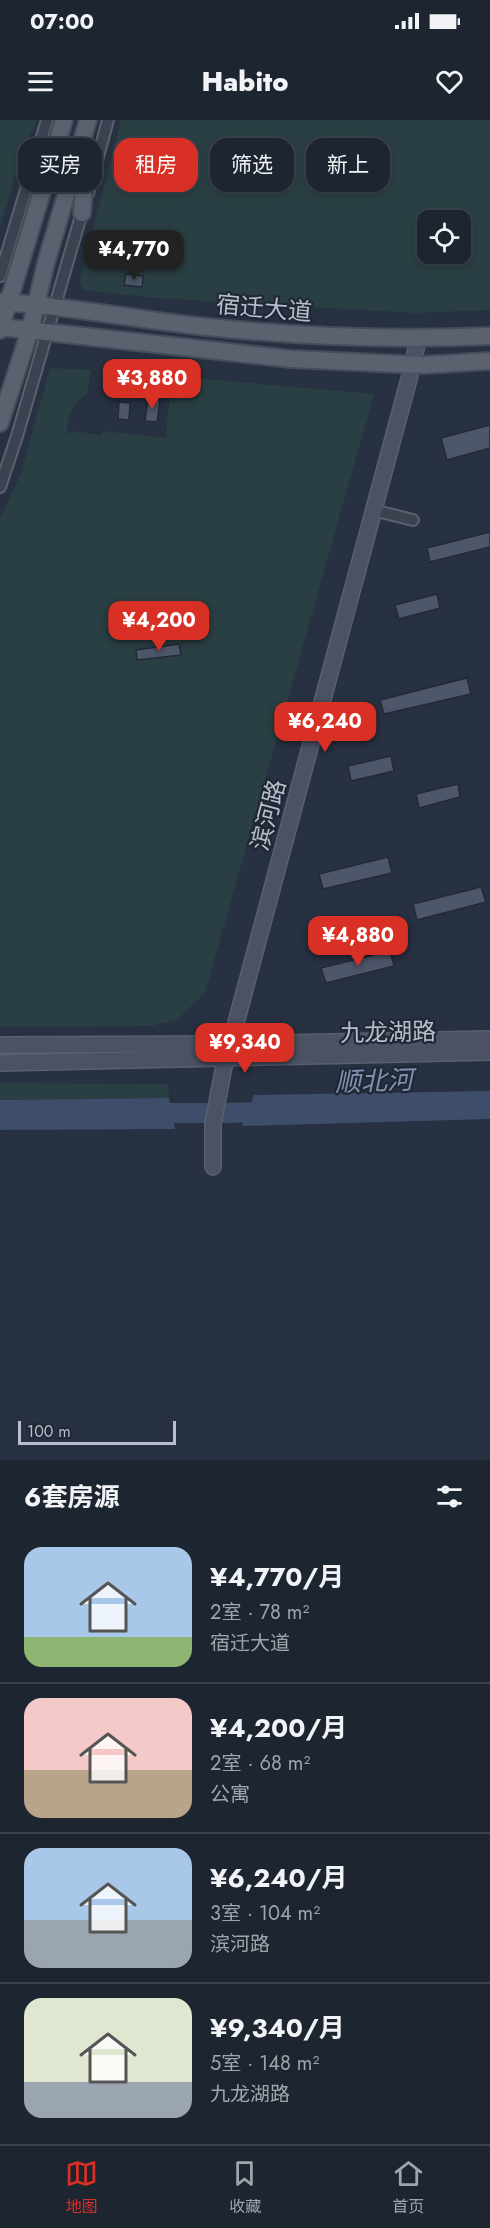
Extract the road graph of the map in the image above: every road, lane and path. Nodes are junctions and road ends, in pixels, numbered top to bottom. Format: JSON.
{"nodes":[{"id":1,"x":47,"y":120,"type":"edge"},
{"id":2,"x":64,"y":120,"type":"edge"},
{"id":3,"x":88,"y":120,"type":"edge"},
{"id":4,"x":108,"y":120,"type":"edge"},
{"id":5,"x":83,"y":138,"type":"edge"},
{"id":6,"x":67,"y":192,"type":"edge"},
{"id":7,"x":84,"y":192,"type":"edge"},
{"id":8,"x":82,"y":213,"type":"junction"},
{"id":9,"x":34,"y":220,"type":"junction"},
{"id":10,"x":57,"y":227,"type":"junction"},
{"id":11,"x":0,"y":276,"type":"edge"},
{"id":12,"x":4,"y":302,"type":"edge"},
{"id":13,"x":36,"y":306,"type":"junction"},
{"id":14,"x":55,"y":308,"type":"junction"},
{"id":15,"x":0,"y":328,"type":"edge"},
{"id":16,"x":30,"y":330,"type":"junction"},
{"id":17,"x":47,"y":333,"type":"junction"},
{"id":18,"x":490,"y":336,"type":"edge"},
{"id":19,"x":418,"y":338,"type":"junction"},
{"id":20,"x":490,"y":361,"type":"edge"},
{"id":21,"x":413,"y":364,"type":"junction"},
{"id":22,"x":0,"y":401,"type":"edge"},
{"id":23,"x":1,"y":421,"type":"edge"},
{"id":24,"x":0,"y":487,"type":"edge"},
{"id":25,"x":373,"y":510,"type":"junction"},
{"id":26,"x":413,"y":520,"type":"dead end"},
{"id":27,"x":490,"y":1039,"type":"edge"},
{"id":28,"x":0,"y":1046,"type":"edge"},
{"id":29,"x":228,"y":1051,"type":"junction"},
{"id":30,"x":490,"y":1052,"type":"edge"},
{"id":31,"x":0,"y":1063,"type":"edge"},
{"id":32,"x":213,"y":1167,"type":"dead end"}],
"edges":[{"from":1,"to":11,"type":"street"},
{"from":2,"to":9,"type":"main road"},
{"from":3,"to":5,"type":"main road"},
{"from":4,"to":8,"type":"street"},
{"from":6,"to":10,"type":"main road"},
{"from":7,"to":8,"type":"main road"},
{"from":8,"to":14,"type":"street"},
{"from":9,"to":10,"type":"main road"},
{"from":9,"to":12,"type":"main road"},
{"from":10,"to":13,"type":"main road"},
{"from":12,"to":13,"type":"main road","name":"宿迁大道"},
{"from":12,"to":15,"type":"main road"},
{"from":13,"to":14,"type":"main road","name":"宿迁大道"},
{"from":13,"to":16,"type":"main road"},
{"from":14,"to":17,"type":"street"},
{"from":14,"to":19,"type":"main road","name":"宿迁大道"},
{"from":15,"to":16,"type":"main road","name":"宿迁大道"},
{"from":16,"to":17,"type":"main road","name":"宿迁大道"},
{"from":16,"to":23,"type":"main road"},
{"from":17,"to":21,"type":"main road","name":"宿迁大道"},
{"from":17,"to":24,"type":"street"},
{"from":18,"to":19,"type":"main road","name":"宿迁大道"},
{"from":19,"to":21,"type":"street","name":"滨河路"},
{"from":20,"to":21,"type":"main road","name":"宿迁大道"},
{"from":21,"to":25,"type":"street","name":"滨河路"},
{"from":22,"to":23,"type":"main road"},
{"from":25,"to":26,"type":"street"},
{"from":25,"to":29,"type":"street","name":"滨河路"},
{"from":27,"to":29,"type":"street","name":"九龙湖路"},
{"from":28,"to":29,"type":"street","name":"九龙湖路"},
{"from":29,"to":30,"type":"street","name":"九龙湖路"},
{"from":29,"to":31,"type":"street","name":"九龙湖路"},
{"from":29,"to":32,"type":"street","name":"滨河路"}]}
